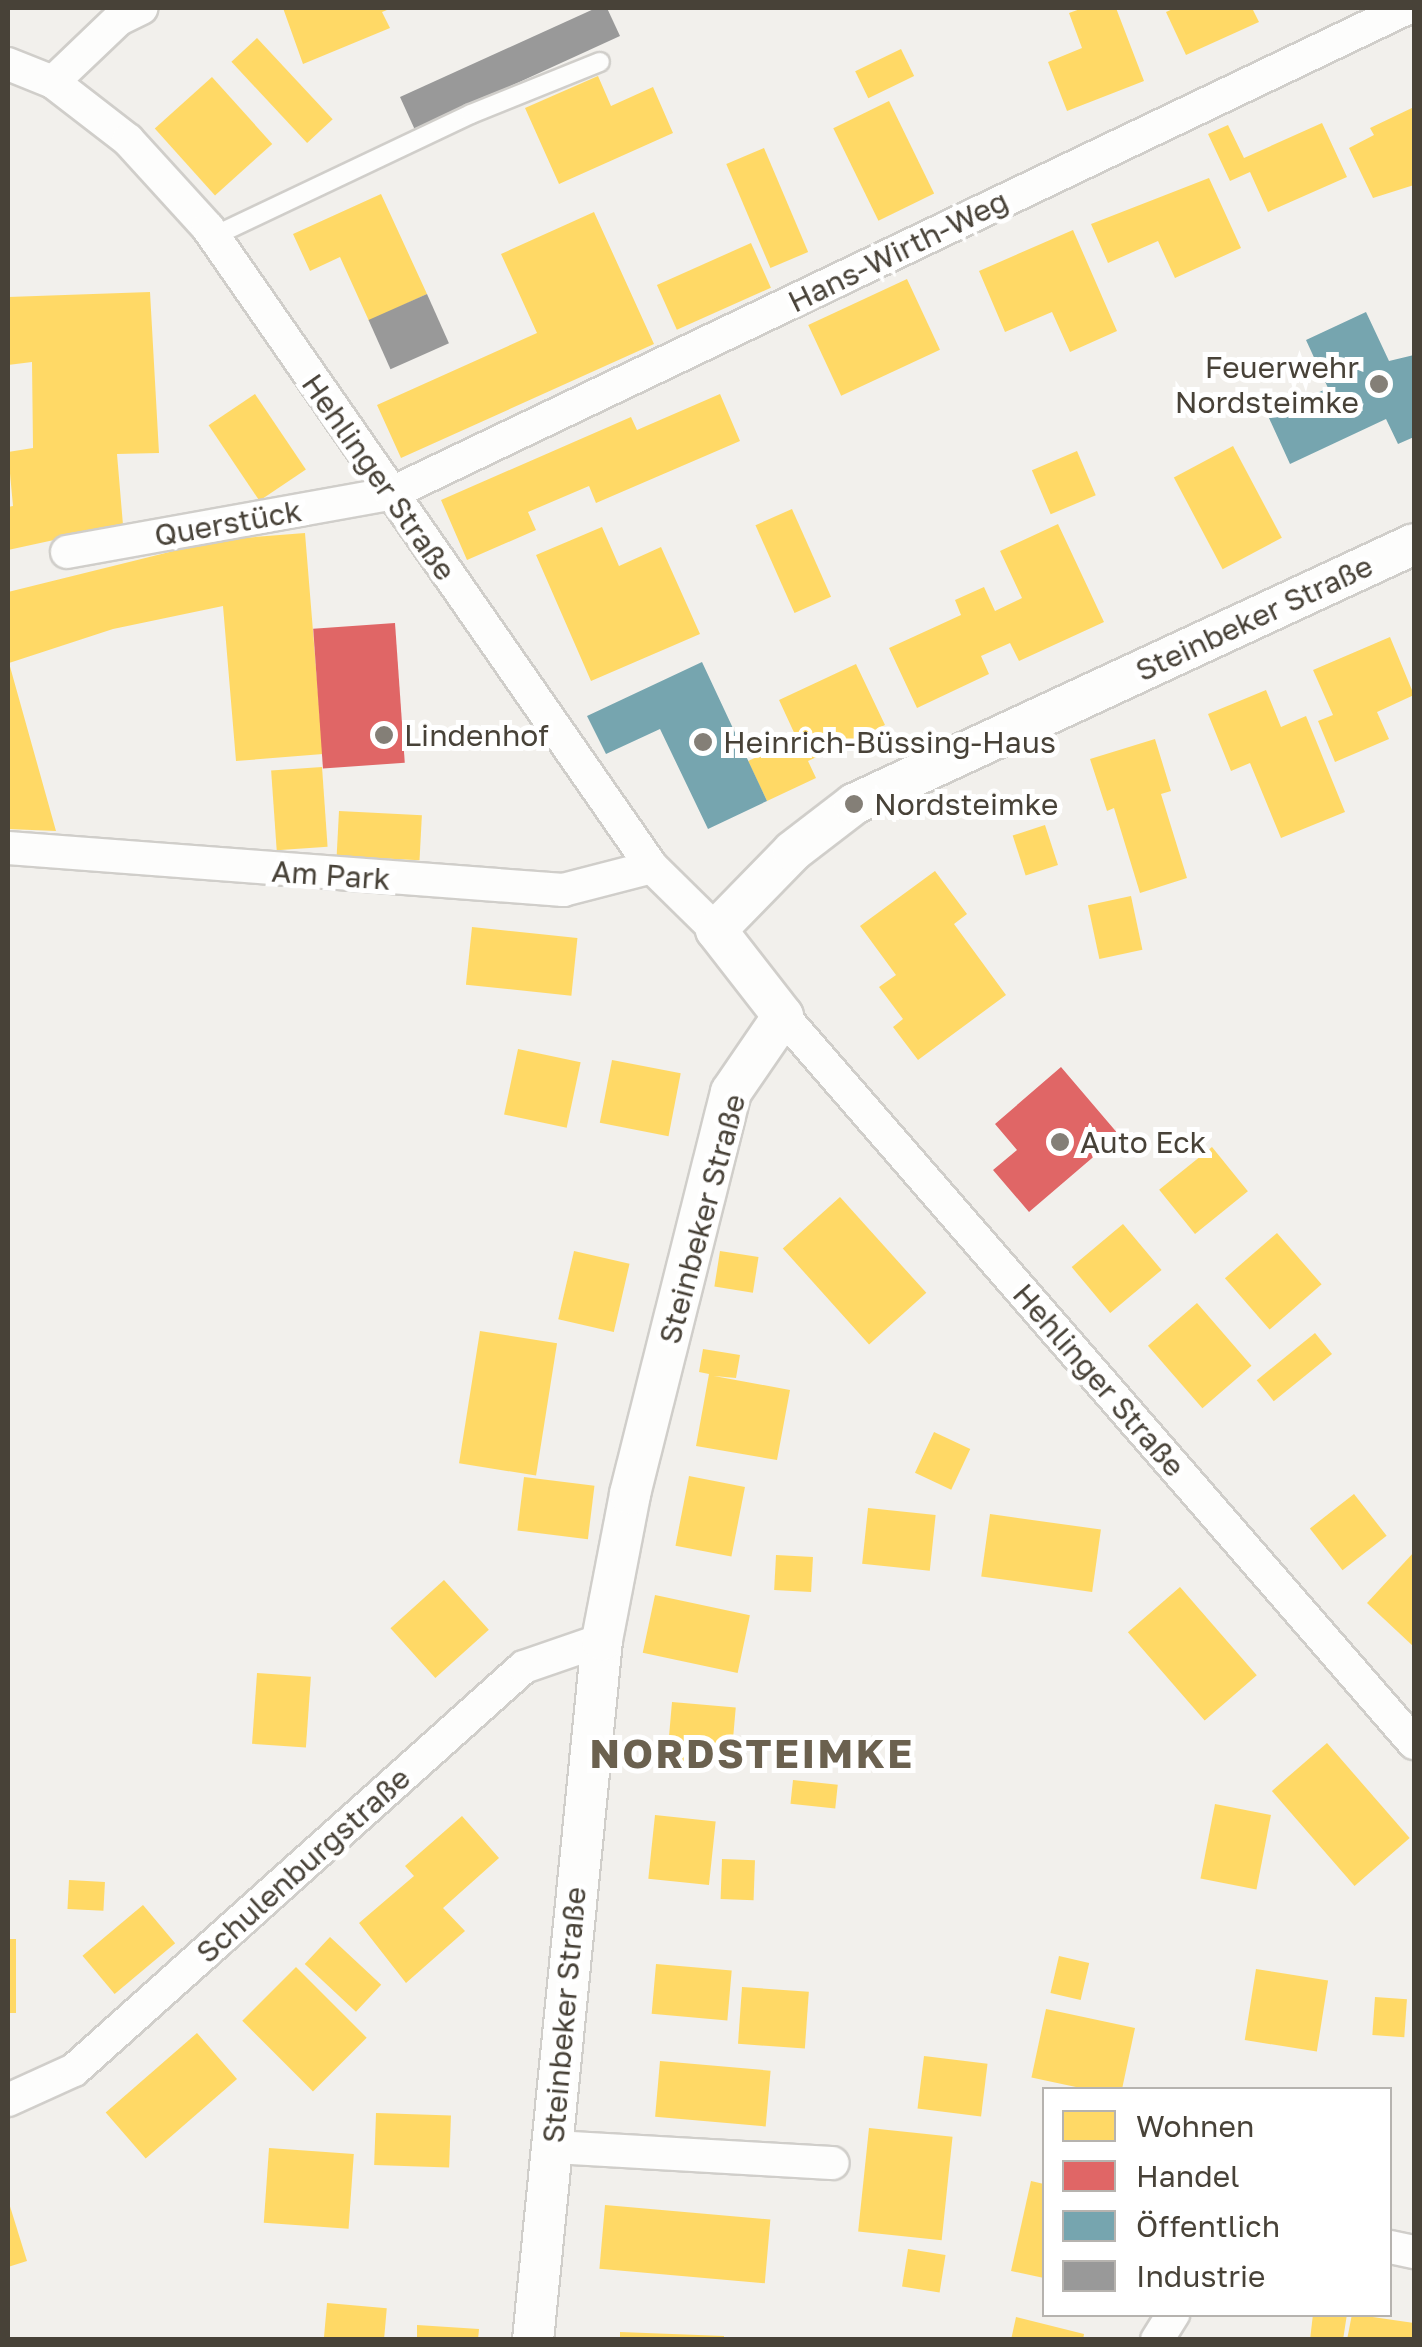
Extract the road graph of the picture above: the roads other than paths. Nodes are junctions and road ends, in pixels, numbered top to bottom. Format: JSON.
{"nodes":[{"id":1,"x":142,"y":8,"type":"edge"},
{"id":2,"x":1407,"y":8,"type":"edge"},
{"id":3,"x":600,"y":62,"type":"dead end"},
{"id":4,"x":8,"y":64,"type":"edge"},
{"id":5,"x":52,"y":82,"type":"junction"},
{"id":6,"x":214,"y":236,"type":"junction"},
{"id":7,"x":390,"y":494,"type":"junction"},
{"id":8,"x":1414,"y":544,"type":"edge"},
{"id":9,"x":67,"y":552,"type":"dead end"},
{"id":10,"x":8,"y":848,"type":"edge"},
{"id":11,"x":8,"y":862,"type":"edge"},
{"id":12,"x":652,"y":868,"type":"junction"},
{"id":13,"x":716,"y":930,"type":"junction"},
{"id":14,"x":783,"y":1016,"type":"junction"},
{"id":15,"x":602,"y":1640,"type":"junction"},
{"id":16,"x":1414,"y":1743,"type":"edge"},
{"id":17,"x":8,"y":2100,"type":"edge"},
{"id":18,"x":553,"y":2147,"type":"junction"},
{"id":19,"x":834,"y":2163,"type":"dead end"},
{"id":20,"x":1171,"y":2317,"type":"edge"},
{"id":21,"x":533,"y":2340,"type":"edge"},
{"id":22,"x":1157,"y":2340,"type":"edge"}],
"edges":[{"from":1,"to":5,"type":"street"},
{"from":2,"to":7,"type":"street","name":"Hans-Wirth-Weg"},
{"from":3,"to":6,"type":"lane"},
{"from":4,"to":5,"type":"street","name":"Hehlinger Straße"},
{"from":5,"to":6,"type":"street","name":"Hehlinger Straße"},
{"from":6,"to":7,"type":"street","name":"Hehlinger Straße"},
{"from":7,"to":9,"type":"street","name":"Querstück"},
{"from":7,"to":12,"type":"street","name":"Hehlinger Straße"},
{"from":8,"to":13,"type":"street","name":"Steinbeker Straße"},
{"from":10,"to":11,"type":"street","name":"Am Park"},
{"from":10,"to":12,"type":"street","name":"Am Park"},
{"from":12,"to":13,"type":"street","name":"Hehlinger Straße"},
{"from":13,"to":14,"type":"street"},
{"from":14,"to":15,"type":"street","name":"Steinbeker Straße"},
{"from":14,"to":16,"type":"street","name":"Hehlinger Straße"},
{"from":15,"to":17,"type":"street","name":"Schulenburgstraße"},
{"from":15,"to":18,"type":"street","name":"Steinbeker Straße"},
{"from":18,"to":19,"type":"street"},
{"from":18,"to":21,"type":"street","name":"Steinbeker Straße"},
{"from":20,"to":22,"type":"street"}]}
